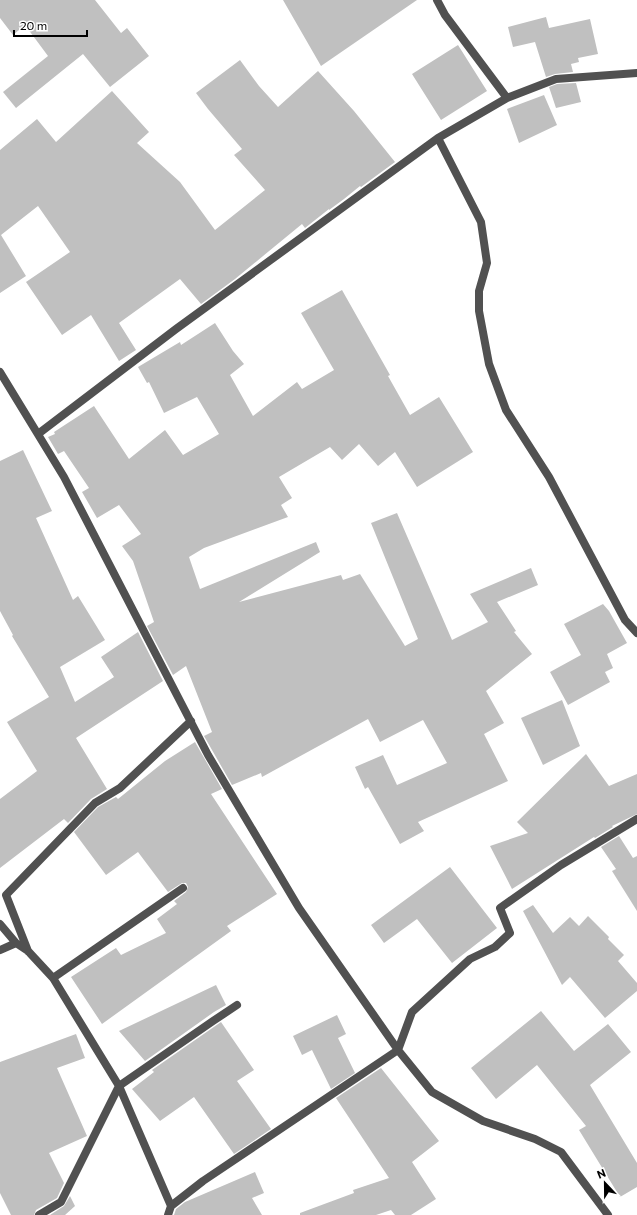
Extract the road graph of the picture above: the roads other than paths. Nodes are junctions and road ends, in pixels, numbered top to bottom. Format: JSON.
{"nodes":[{"id":1,"x":438,"y":0,"type":"edge"},
{"id":2,"x":637,"y":73,"type":"edge"},
{"id":3,"x":507,"y":98,"type":"junction"},
{"id":4,"x":438,"y":138,"type":"junction"},
{"id":5,"x":0,"y":372,"type":"edge"},
{"id":6,"x":38,"y":434,"type":"junction"},
{"id":7,"x":637,"y":633,"type":"edge"},
{"id":8,"x":191,"y":722,"type":"junction"},
{"id":9,"x":637,"y":819,"type":"edge"},
{"id":10,"x":183,"y":888,"type":"dead end"},
{"id":11,"x":0,"y":924,"type":"edge"},
{"id":12,"x":16,"y":943,"type":"junction"},
{"id":13,"x":0,"y":950,"type":"edge"},
{"id":14,"x":28,"y":951,"type":"junction"},
{"id":15,"x":53,"y":978,"type":"junction"},
{"id":16,"x":238,"y":1005,"type":"dead end"},
{"id":17,"x":398,"y":1050,"type":"junction"},
{"id":18,"x":119,"y":1086,"type":"junction"},
{"id":19,"x":171,"y":1206,"type":"junction"},
{"id":20,"x":39,"y":1215,"type":"edge"},
{"id":21,"x":168,"y":1215,"type":"edge"},
{"id":22,"x":608,"y":1215,"type":"edge"}],
"edges":[{"from":1,"to":3,"type":"street"},
{"from":2,"to":3,"type":"street"},
{"from":3,"to":4,"type":"street"},
{"from":4,"to":6,"type":"street"},
{"from":4,"to":7,"type":"street"},
{"from":5,"to":6,"type":"street"},
{"from":6,"to":8,"type":"street"},
{"from":8,"to":14,"type":"street"},
{"from":8,"to":17,"type":"street"},
{"from":9,"to":17,"type":"street"},
{"from":10,"to":15,"type":"street"},
{"from":11,"to":12,"type":"street"},
{"from":12,"to":13,"type":"street"},
{"from":12,"to":14,"type":"street"},
{"from":14,"to":15,"type":"street"},
{"from":15,"to":18,"type":"street"},
{"from":16,"to":18,"type":"street"},
{"from":17,"to":19,"type":"street"},
{"from":17,"to":22,"type":"street"},
{"from":18,"to":19,"type":"street"},
{"from":18,"to":20,"type":"street"},
{"from":19,"to":21,"type":"street"}]}
